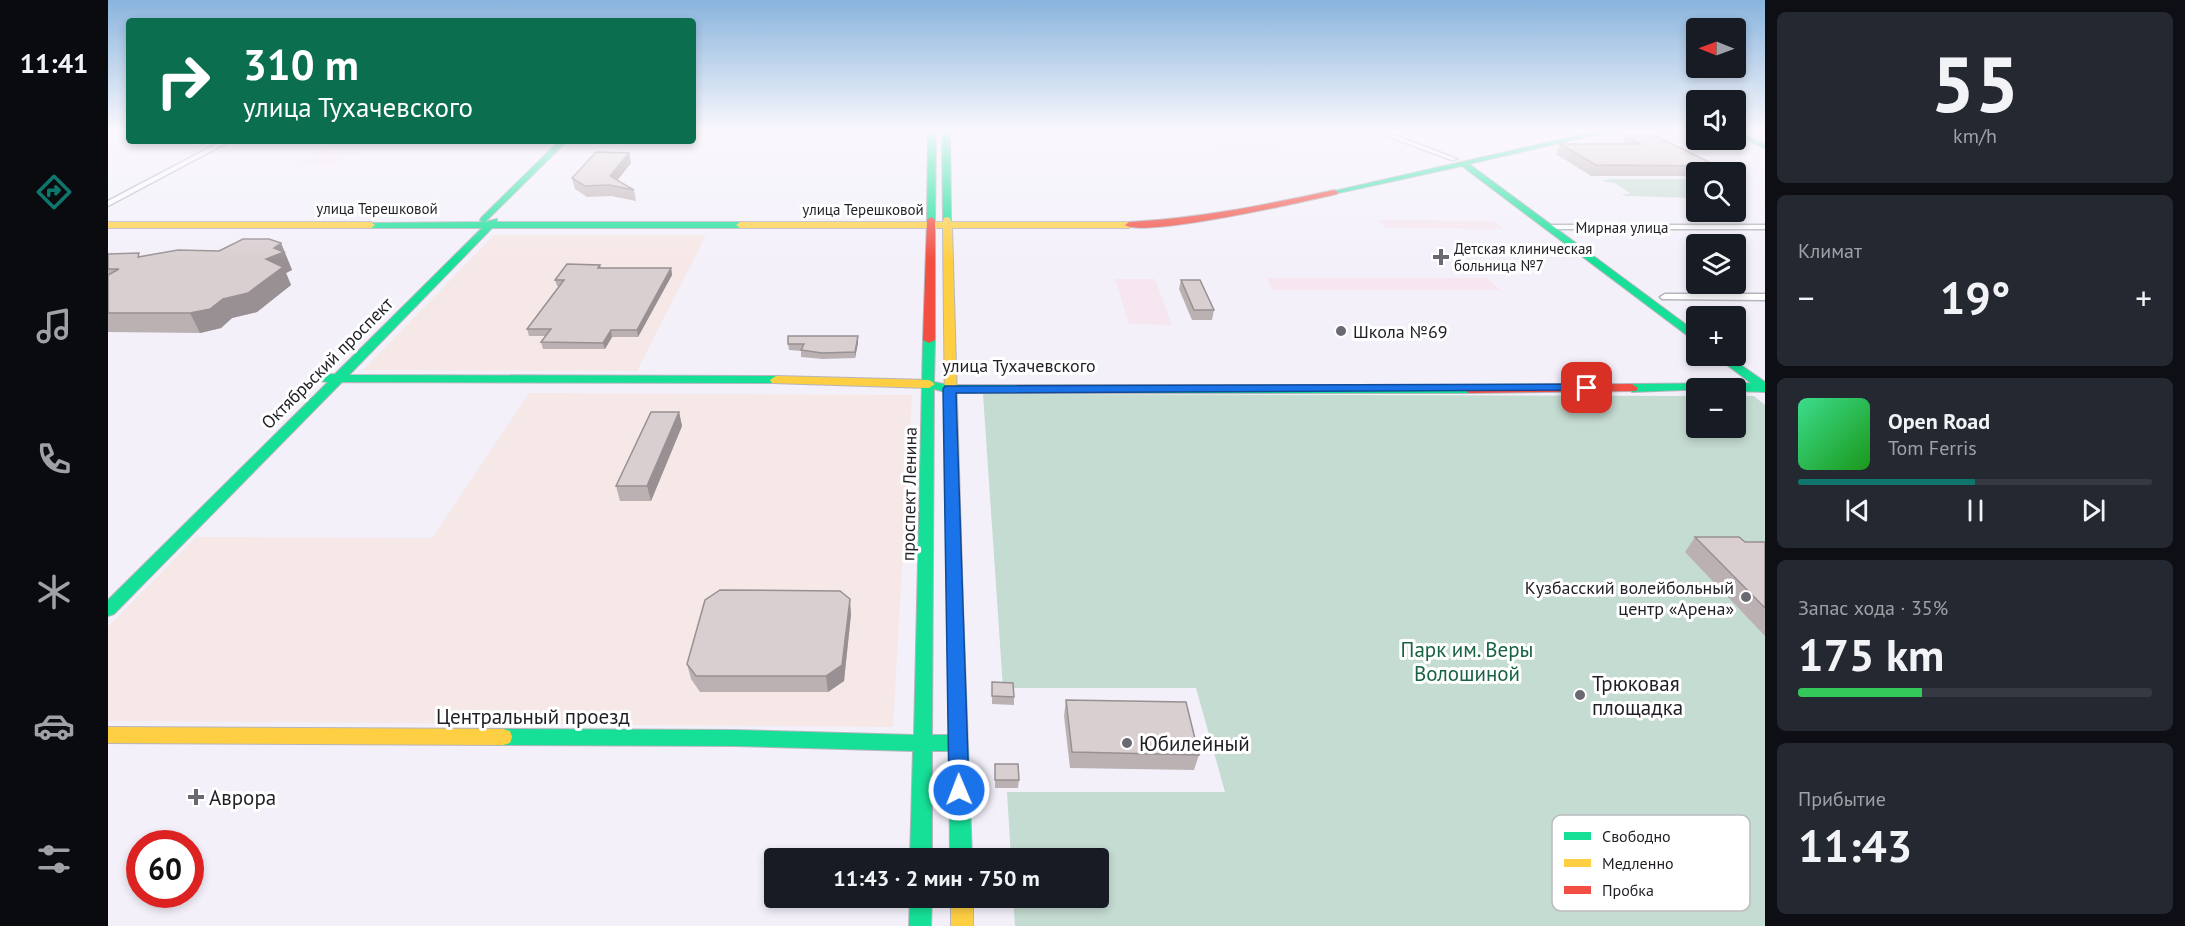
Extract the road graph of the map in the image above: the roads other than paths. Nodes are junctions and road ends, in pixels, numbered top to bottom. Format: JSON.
{"nodes":[{"id":1,"x":164,"y":174,"type":"edge"},
{"id":2,"x":532,"y":174,"type":"edge"},
{"id":3,"x":538,"y":174,"type":"edge"},
{"id":4,"x":932,"y":174,"type":"edge"},
{"id":5,"x":946,"y":174,"type":"edge"},
{"id":6,"x":1394,"y":174,"type":"edge"},
{"id":7,"x":1477,"y":174,"type":"edge"},
{"id":8,"x":108,"y":204,"type":"edge"},
{"id":9,"x":108,"y":220,"type":"edge"},
{"id":10,"x":487,"y":223,"type":"junction"},
{"id":11,"x":931,"y":223,"type":"junction"},
{"id":12,"x":947,"y":223,"type":"junction"},
{"id":13,"x":108,"y":225,"type":"edge"},
{"id":14,"x":1551,"y":227,"type":"junction"},
{"id":15,"x":1765,"y":227,"type":"edge"},
{"id":16,"x":1665,"y":297,"type":"dead end"},
{"id":17,"x":1765,"y":297,"type":"edge"},
{"id":18,"x":1686,"y":329,"type":"edge"},
{"id":19,"x":1735,"y":366,"type":"edge"},
{"id":20,"x":324,"y":378,"type":"junction"},
{"id":21,"x":338,"y":378,"type":"junction"},
{"id":22,"x":929,"y":384,"type":"junction"},
{"id":23,"x":1763,"y":385,"type":"edge"},
{"id":24,"x":949,"y":386,"type":"junction"},
{"id":25,"x":108,"y":593,"type":"edge"},
{"id":26,"x":108,"y":610,"type":"edge"},
{"id":27,"x":108,"y":735,"type":"edge"},
{"id":28,"x":923,"y":743,"type":"junction"},
{"id":29,"x":958,"y":743,"type":"junction"},
{"id":30,"x":921,"y":848,"type":"edge"},
{"id":31,"x":961,"y":848,"type":"edge"},
{"id":32,"x":921,"y":908,"type":"edge"},
{"id":33,"x":962,"y":908,"type":"edge"},
{"id":34,"x":920,"y":926,"type":"edge"},
{"id":35,"x":962,"y":926,"type":"edge"}],
"edges":[{"from":1,"to":8,"type":"street"},
{"from":2,"to":10,"type":"main road","name":"Октябрьский проспект"},
{"from":3,"to":10,"type":"main road","name":"Октябрьский проспект"},
{"from":4,"to":11,"type":"main road","name":"проспект Ленина"},
{"from":5,"to":12,"type":"main road"},
{"from":6,"to":12,"type":"main road","name":"улица Терешковой"},
{"from":7,"to":14,"type":"main road"},
{"from":9,"to":10,"type":"main road","name":"улица Терешковой"},
{"from":10,"to":11,"type":"main road","name":"улица Терешковой"},
{"from":10,"to":13,"type":"main road","name":"улица Терешковой"},
{"from":10,"to":20,"type":"main road","name":"Октябрьский проспект"},
{"from":10,"to":21,"type":"main road","name":"Октябрьский проспект"},
{"from":11,"to":12,"type":"main road","name":"улица Терешковой"},
{"from":11,"to":22,"type":"main road","name":"проспект Ленина"},
{"from":12,"to":24,"type":"main road"},
{"from":14,"to":15,"type":"street","name":"Мирная улица"},
{"from":14,"to":18,"type":"main road"},
{"from":16,"to":17,"type":"street"},
{"from":19,"to":23,"type":"main road"},
{"from":20,"to":21,"type":"main road","name":"улица Тухачевского"},
{"from":20,"to":25,"type":"main road","name":"Октябрьский проспект"},
{"from":21,"to":22,"type":"main road","name":"улица Тухачевского"},
{"from":21,"to":26,"type":"main road","name":"Октябрьский проспект"},
{"from":22,"to":24,"type":"main road","name":"улица Тухачевского"},
{"from":22,"to":28,"type":"main road","name":"проспект Ленина"},
{"from":23,"to":24,"type":"main road","name":"улица Тухачевского"},
{"from":24,"to":29,"type":"main road"},
{"from":27,"to":28,"type":"main road","name":"Центральный проезд"},
{"from":28,"to":29,"type":"main road","name":"Центральный проезд"},
{"from":28,"to":30,"type":"main road","name":"проспект Ленина"},
{"from":29,"to":31,"type":"main road"},
{"from":32,"to":34,"type":"main road"},
{"from":33,"to":35,"type":"main road"}]}
